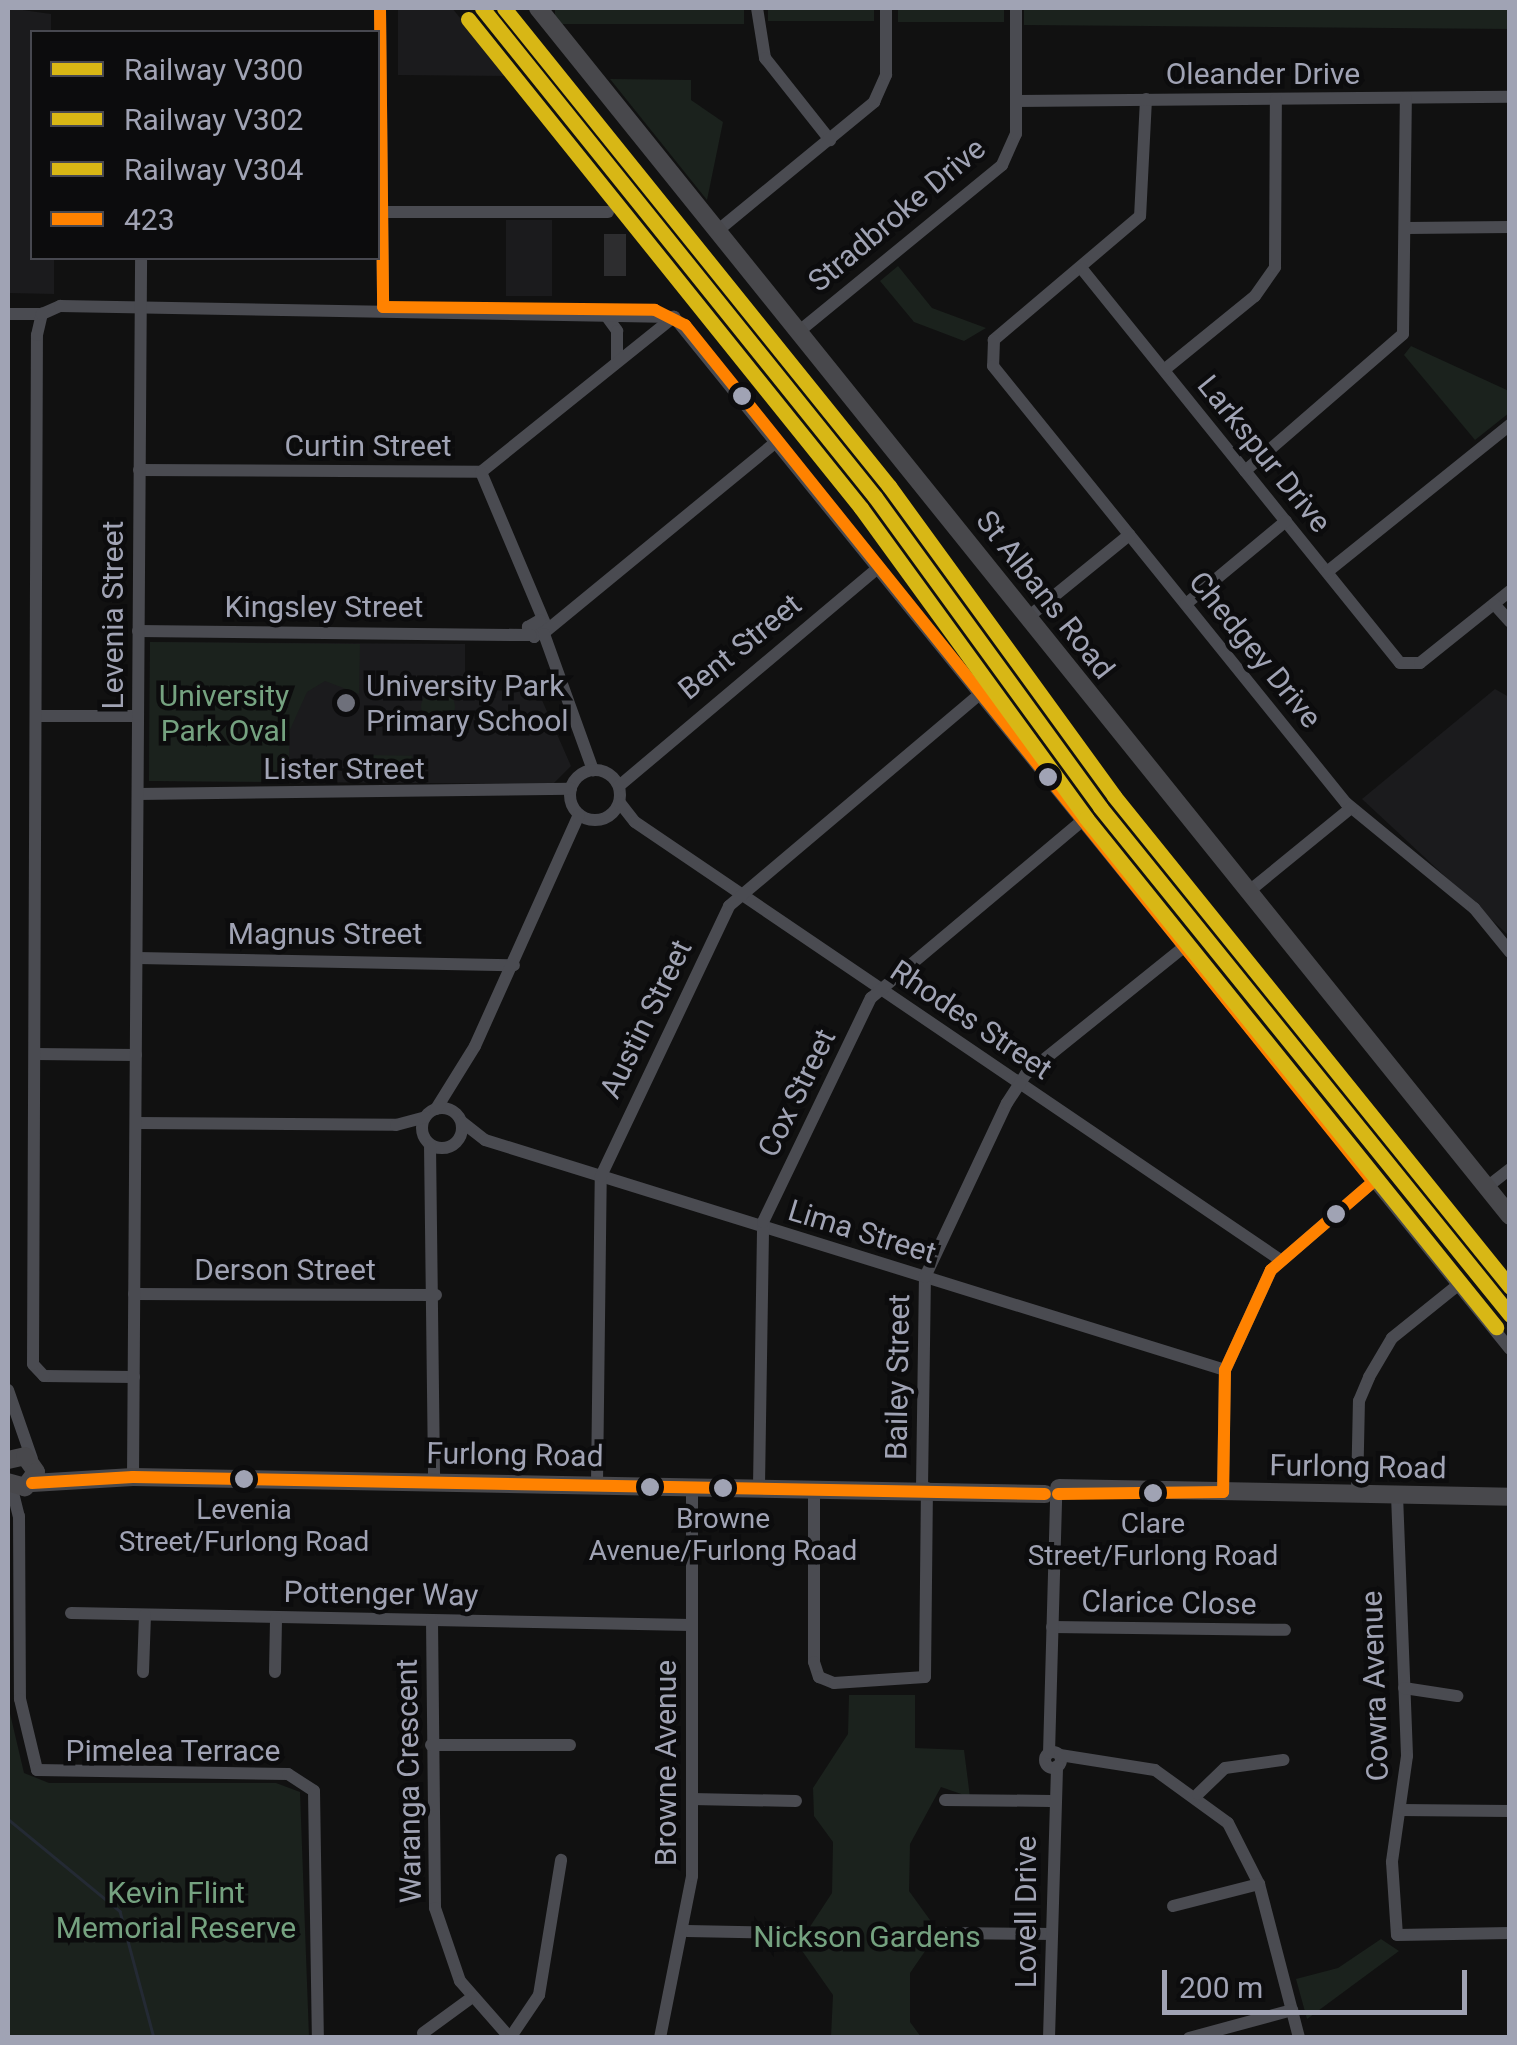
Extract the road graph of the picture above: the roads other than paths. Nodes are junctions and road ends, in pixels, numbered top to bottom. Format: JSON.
{"nodes":[{"id":1,"x":538,"y":8,"type":"edge"},
{"id":2,"x":756,"y":8,"type":"edge"},
{"id":3,"x":886,"y":8,"type":"edge"},
{"id":4,"x":1016,"y":8,"type":"edge"},
{"id":5,"x":1510,"y":97,"type":"edge"},
{"id":6,"x":380,"y":98,"type":"edge"},
{"id":7,"x":1406,"y":98,"type":"junction"},
{"id":8,"x":1276,"y":99,"type":"junction"},
{"id":9,"x":1146,"y":100,"type":"junction"},
{"id":10,"x":1016,"y":101,"type":"junction"},
{"id":11,"x":830,"y":140,"type":"junction"},
{"id":12,"x":384,"y":212,"type":"junction"},
{"id":13,"x":608,"y":212,"type":"dead end"},
{"id":14,"x":1510,"y":227,"type":"edge"},
{"id":15,"x":1407,"y":228,"type":"junction"},
{"id":16,"x":716,"y":232,"type":"junction"},
{"id":17,"x":142,"y":260,"type":"edge"},
{"id":18,"x":1082,"y":269,"type":"junction"},
{"id":19,"x":141,"y":306,"type":"junction"},
{"id":20,"x":383,"y":307,"type":"junction"},
{"id":21,"x":602,"y":310,"type":"junction"},
{"id":22,"x":8,"y":314,"type":"edge"},
{"id":23,"x":42,"y":314,"type":"junction"},
{"id":24,"x":674,"y":317,"type":"junction"},
{"id":25,"x":797,"y":332,"type":"junction"},
{"id":26,"x":617,"y":361,"type":"junction"},
{"id":27,"x":1164,"y":370,"type":"junction"},
{"id":28,"x":1510,"y":425,"type":"edge"},
{"id":29,"x":777,"y":441,"type":"junction"},
{"id":30,"x":139,"y":470,"type":"junction"},
{"id":31,"x":1246,"y":471,"type":"junction"},
{"id":32,"x":480,"y":472,"type":"junction"},
{"id":33,"x":1286,"y":522,"type":"junction"},
{"id":34,"x":1130,"y":535,"type":"junction"},
{"id":35,"x":879,"y":567,"type":"junction"},
{"id":36,"x":1327,"y":572,"type":"junction"},
{"id":37,"x":1510,"y":591,"type":"edge"},
{"id":38,"x":1186,"y":604,"type":"junction"},
{"id":39,"x":1494,"y":604,"type":"junction"},
{"id":40,"x":1027,"y":618,"type":"junction"},
{"id":41,"x":1510,"y":622,"type":"edge"},
{"id":42,"x":537,"y":628,"type":"junction"},
{"id":43,"x":138,"y":631,"type":"junction"},
{"id":44,"x":981,"y":693,"type":"junction"},
{"id":45,"x":41,"y":716,"type":"junction"},
{"id":46,"x":138,"y":716,"type":"junction"},
{"id":47,"x":587,"y":772,"type":"junction"},
{"id":48,"x":615,"y":780,"type":"junction"},
{"id":49,"x":138,"y":794,"type":"junction"},
{"id":50,"x":573,"y":802,"type":"junction"},
{"id":51,"x":620,"y":802,"type":"junction"},
{"id":52,"x":1351,"y":808,"type":"junction"},
{"id":53,"x":610,"y":816,"type":"junction"},
{"id":54,"x":1083,"y":820,"type":"junction"},
{"id":55,"x":594,"y":821,"type":"junction"},
{"id":56,"x":635,"y":822,"type":"junction"},
{"id":57,"x":574,"y":841,"type":"junction"},
{"id":58,"x":737,"y":892,"type":"junction"},
{"id":59,"x":1248,"y":892,"type":"junction"},
{"id":60,"x":1185,"y":946,"type":"junction"},
{"id":61,"x":1510,"y":952,"type":"edge"},
{"id":62,"x":139,"y":958,"type":"junction"},
{"id":63,"x":514,"y":965,"type":"junction"},
{"id":64,"x":878,"y":986,"type":"junction"},
{"id":65,"x":39,"y":1054,"type":"junction"},
{"id":66,"x":136,"y":1054,"type":"junction"},
{"id":67,"x":458,"y":1082,"type":"junction"},
{"id":68,"x":1018,"y":1084,"type":"junction"},
{"id":69,"x":431,"y":1113,"type":"junction"},
{"id":70,"x":460,"y":1118,"type":"junction"},
{"id":71,"x":136,"y":1124,"type":"junction"},
{"id":72,"x":396,"y":1125,"type":"junction"},
{"id":73,"x":486,"y":1140,"type":"junction"},
{"id":74,"x":427,"y":1141,"type":"junction"},
{"id":75,"x":451,"y":1146,"type":"junction"},
{"id":76,"x":1510,"y":1169,"type":"edge"},
{"id":77,"x":436,"y":1175,"type":"junction"},
{"id":78,"x":601,"y":1176,"type":"junction"},
{"id":79,"x":1373,"y":1182,"type":"junction"},
{"id":80,"x":1488,"y":1187,"type":"junction"},
{"id":81,"x":1510,"y":1216,"type":"edge"},
{"id":82,"x":762,"y":1227,"type":"junction"},
{"id":83,"x":1278,"y":1259,"type":"junction"},
{"id":84,"x":925,"y":1276,"type":"junction"},
{"id":85,"x":1458,"y":1285,"type":"junction"},
{"id":86,"x":134,"y":1294,"type":"junction"},
{"id":87,"x":436,"y":1295,"type":"junction"},
{"id":88,"x":1510,"y":1349,"type":"edge"},
{"id":89,"x":1225,"y":1370,"type":"junction"},
{"id":90,"x":134,"y":1378,"type":"junction"},
{"id":91,"x":8,"y":1390,"type":"edge"},
{"id":92,"x":19,"y":1416,"type":"junction"},
{"id":93,"x":9,"y":1459,"type":"edge"},
{"id":94,"x":134,"y":1476,"type":"junction"},
{"id":95,"x":20,"y":1478,"type":"edge"},
{"id":96,"x":434,"y":1482,"type":"junction"},
{"id":97,"x":597,"y":1484,"type":"junction"},
{"id":98,"x":692,"y":1486,"type":"junction"},
{"id":99,"x":759,"y":1486,"type":"junction"},
{"id":100,"x":814,"y":1487,"type":"junction"},
{"id":101,"x":924,"y":1488,"type":"junction"},
{"id":102,"x":1224,"y":1492,"type":"junction"},
{"id":103,"x":1052,"y":1493,"type":"junction"},
{"id":104,"x":1357,"y":1494,"type":"junction"},
{"id":105,"x":1397,"y":1495,"type":"junction"},
{"id":106,"x":1510,"y":1496,"type":"edge"},
{"id":107,"x":71,"y":1613,"type":"dead end"},
{"id":108,"x":145,"y":1615,"type":"junction"},
{"id":109,"x":276,"y":1618,"type":"junction"},
{"id":110,"x":432,"y":1620,"type":"junction"},
{"id":111,"x":691,"y":1625,"type":"junction"},
{"id":112,"x":1052,"y":1627,"type":"junction"},
{"id":113,"x":1286,"y":1630,"type":"dead end"},
{"id":114,"x":144,"y":1672,"type":"dead end"},
{"id":115,"x":275,"y":1672,"type":"dead end"},
{"id":116,"x":1404,"y":1688,"type":"junction"},
{"id":117,"x":1457,"y":1696,"type":"dead end"},
{"id":118,"x":14,"y":1699,"type":"edge"},
{"id":119,"x":432,"y":1745,"type":"junction"},
{"id":120,"x":570,"y":1745,"type":"dead end"},
{"id":121,"x":1055,"y":1760,"type":"junction"},
{"id":122,"x":1283,"y":1760,"type":"dead end"},
{"id":123,"x":1052,"y":1794,"type":"junction"},
{"id":124,"x":1198,"y":1794,"type":"junction"},
{"id":125,"x":692,"y":1798,"type":"junction"},
{"id":126,"x":945,"y":1800,"type":"dead end"},
{"id":127,"x":796,"y":1801,"type":"dead end"},
{"id":128,"x":1400,"y":1810,"type":"junction"},
{"id":129,"x":1510,"y":1812,"type":"edge"},
{"id":130,"x":561,"y":1860,"type":"dead end"},
{"id":131,"x":1259,"y":1884,"type":"junction"},
{"id":132,"x":1174,"y":1906,"type":"dead end"},
{"id":133,"x":687,"y":1931,"type":"junction"},
{"id":134,"x":796,"y":1932,"type":"dead end"},
{"id":135,"x":946,"y":1933,"type":"dead end"},
{"id":136,"x":1510,"y":1933,"type":"edge"},
{"id":137,"x":1052,"y":1934,"type":"junction"},
{"id":138,"x":471,"y":1998,"type":"junction"},
{"id":139,"x":1292,"y":2010,"type":"junction"},
{"id":140,"x":423,"y":2033,"type":"dead end"},
{"id":141,"x":318,"y":2038,"type":"edge"},
{"id":142,"x":510,"y":2038,"type":"edge"},
{"id":143,"x":660,"y":2038,"type":"edge"},
{"id":144,"x":1049,"y":2038,"type":"edge"},
{"id":145,"x":1189,"y":2038,"type":"edge"},
{"id":146,"x":1299,"y":2038,"type":"edge"}],
"edges":[{"from":1,"to":16,"type":"main road","name":"St Albans Road"},
{"from":2,"to":11,"type":"street"},
{"from":3,"to":11,"type":"street"},
{"from":4,"to":10,"type":"street","name":"Stradbroke Drive"},
{"from":5,"to":7,"type":"street","name":"Oleander Drive"},
{"from":6,"to":12,"type":"street"},
{"from":7,"to":8,"type":"street","name":"Oleander Drive"},
{"from":7,"to":15,"type":"street"},
{"from":8,"to":9,"type":"street","name":"Oleander Drive"},
{"from":8,"to":27,"type":"street"},
{"from":9,"to":10,"type":"street","name":"Oleander Drive"},
{"from":9,"to":18,"type":"street"},
{"from":10,"to":25,"type":"street","name":"Stradbroke Drive"},
{"from":11,"to":16,"type":"street"},
{"from":12,"to":13,"type":"street"},
{"from":12,"to":20,"type":"street"},
{"from":14,"to":15,"type":"street"},
{"from":15,"to":31,"type":"street"},
{"from":16,"to":25,"type":"main road","name":"St Albans Road"},
{"from":17,"to":19,"type":"street","name":"Levenia Street"},
{"from":18,"to":27,"type":"street","name":"Larkspur Drive"},
{"from":18,"to":34,"type":"street","name":"Chedgey Drive"},
{"from":19,"to":20,"type":"street"},
{"from":19,"to":23,"type":"street"},
{"from":19,"to":30,"type":"street","name":"Levenia Street"},
{"from":20,"to":21,"type":"street"},
{"from":21,"to":24,"type":"street"},
{"from":21,"to":26,"type":"street"},
{"from":22,"to":23,"type":"street"},
{"from":23,"to":45,"type":"street"},
{"from":24,"to":26,"type":"street","name":"Curtin Street"},
{"from":24,"to":29,"type":"street"},
{"from":25,"to":40,"type":"main road","name":"St Albans Road"},
{"from":26,"to":32,"type":"street","name":"Curtin Street"},
{"from":27,"to":31,"type":"street","name":"Larkspur Drive"},
{"from":28,"to":36,"type":"street"},
{"from":29,"to":35,"type":"street"},
{"from":29,"to":42,"type":"street"},
{"from":30,"to":32,"type":"street","name":"Curtin Street"},
{"from":30,"to":43,"type":"street","name":"Levenia Street"},
{"from":31,"to":33,"type":"street","name":"Larkspur Drive"},
{"from":32,"to":42,"type":"street"},
{"from":33,"to":36,"type":"street","name":"Larkspur Drive"},
{"from":33,"to":38,"type":"street"},
{"from":34,"to":38,"type":"street","name":"Chedgey Drive"},
{"from":34,"to":40,"type":"street"},
{"from":35,"to":44,"type":"street"},
{"from":35,"to":48,"type":"street","name":"Bent Street"},
{"from":36,"to":39,"type":"street","name":"Larkspur Drive"},
{"from":37,"to":39,"type":"street"},
{"from":38,"to":52,"type":"street","name":"Chedgey Drive"},
{"from":39,"to":41,"type":"street"},
{"from":40,"to":59,"type":"main road","name":"St Albans Road"},
{"from":42,"to":43,"type":"street","name":"Kingsley Street"},
{"from":42,"to":47,"type":"street"},
{"from":43,"to":46,"type":"street","name":"Levenia Street"},
{"from":44,"to":54,"type":"street"},
{"from":44,"to":58,"type":"street","name":"Austin Street"},
{"from":45,"to":46,"type":"street"},
{"from":45,"to":65,"type":"street"},
{"from":46,"to":49,"type":"street","name":"Levenia Street"},
{"from":47,"to":48,"type":"street"},
{"from":47,"to":50,"type":"street"},
{"from":48,"to":51,"type":"street"},
{"from":49,"to":50,"type":"street","name":"Lister Street"},
{"from":49,"to":62,"type":"street","name":"Levenia Street"},
{"from":50,"to":55,"type":"street"},
{"from":50,"to":57,"type":"street"},
{"from":51,"to":53,"type":"street"},
{"from":51,"to":56,"type":"street","name":"Rhodes Street"},
{"from":52,"to":59,"type":"street"},
{"from":52,"to":61,"type":"street","name":"Chedgey Drive"},
{"from":53,"to":55,"type":"street"},
{"from":53,"to":56,"type":"street","name":"Rhodes Street"},
{"from":54,"to":60,"type":"street"},
{"from":54,"to":64,"type":"street","name":"Cox Street"},
{"from":55,"to":57,"type":"street"},
{"from":56,"to":58,"type":"street","name":"Rhodes Street"},
{"from":57,"to":63,"type":"street"},
{"from":58,"to":64,"type":"street","name":"Rhodes Street"},
{"from":58,"to":78,"type":"street","name":"Austin Street"},
{"from":59,"to":80,"type":"main road","name":"St Albans Road"},
{"from":60,"to":68,"type":"street","name":"Bailey Street"},
{"from":60,"to":79,"type":"street"},
{"from":62,"to":63,"type":"street","name":"Magnus Street"},
{"from":62,"to":66,"type":"street","name":"Levenia Street"},
{"from":63,"to":67,"type":"street"},
{"from":64,"to":68,"type":"street","name":"Rhodes Street"},
{"from":64,"to":82,"type":"street","name":"Cox Street"},
{"from":65,"to":66,"type":"street"},
{"from":65,"to":90,"type":"street"},
{"from":66,"to":71,"type":"street","name":"Levenia Street"},
{"from":67,"to":69,"type":"street"},
{"from":67,"to":70,"type":"street"},
{"from":68,"to":83,"type":"street","name":"Rhodes Street"},
{"from":68,"to":84,"type":"street","name":"Bailey Street"},
{"from":69,"to":70,"type":"street"},
{"from":69,"to":72,"type":"street"},
{"from":69,"to":74,"type":"street"},
{"from":70,"to":73,"type":"street","name":"Lima Street"},
{"from":70,"to":75,"type":"street"},
{"from":71,"to":72,"type":"street"},
{"from":71,"to":86,"type":"street","name":"Levenia Street"},
{"from":72,"to":74,"type":"street"},
{"from":73,"to":75,"type":"street","name":"Lima Street"},
{"from":73,"to":78,"type":"street","name":"Lima Street"},
{"from":74,"to":75,"type":"street","name":"Lima Street"},
{"from":74,"to":77,"type":"street"},
{"from":75,"to":77,"type":"street"},
{"from":76,"to":80,"type":"street"},
{"from":77,"to":87,"type":"street"},
{"from":78,"to":82,"type":"street","name":"Lima Street"},
{"from":78,"to":97,"type":"street","name":"Austin Street"},
{"from":79,"to":83,"type":"street"},
{"from":79,"to":85,"type":"street"},
{"from":80,"to":81,"type":"main road","name":"St Albans Road"},
{"from":82,"to":84,"type":"street","name":"Lima Street"},
{"from":82,"to":99,"type":"street","name":"Cox Street"},
{"from":83,"to":89,"type":"street"},
{"from":84,"to":89,"type":"street","name":"Lima Street"},
{"from":84,"to":101,"type":"street","name":"Bailey Street"},
{"from":85,"to":88,"type":"street"},
{"from":85,"to":104,"type":"street"},
{"from":86,"to":87,"type":"street","name":"Derson Street"},
{"from":86,"to":90,"type":"street","name":"Levenia Street"},
{"from":87,"to":96,"type":"street"},
{"from":89,"to":102,"type":"street"},
{"from":90,"to":94,"type":"street","name":"Levenia Street"},
{"from":91,"to":92,"type":"street"},
{"from":92,"to":93,"type":"street"},
{"from":92,"to":95,"type":"street"},
{"from":93,"to":95,"type":"main road"},
{"from":94,"to":95,"type":"main road","name":"Furlong Road"},
{"from":94,"to":96,"type":"main road","name":"Furlong Road"},
{"from":95,"to":118,"type":"street","name":"Pimelea Terrace"},
{"from":96,"to":97,"type":"main road","name":"Furlong Road"},
{"from":97,"to":98,"type":"main road","name":"Furlong Road"},
{"from":98,"to":99,"type":"main road","name":"Furlong Road"},
{"from":98,"to":111,"type":"street","name":"Browne Avenue"},
{"from":99,"to":100,"type":"main road","name":"Furlong Road"},
{"from":100,"to":101,"type":"main road","name":"Furlong Road"},
{"from":100,"to":101,"type":"street","name":"Bailey Street"},
{"from":101,"to":103,"type":"main road","name":"Furlong Road"},
{"from":102,"to":103,"type":"main road","name":"Furlong Road"},
{"from":102,"to":104,"type":"main road","name":"Furlong Road"},
{"from":103,"to":112,"type":"street","name":"Lovell Drive"},
{"from":104,"to":105,"type":"main road","name":"Furlong Road"},
{"from":105,"to":106,"type":"main road","name":"Furlong Road"},
{"from":105,"to":116,"type":"street","name":"Cowra Avenue"},
{"from":107,"to":108,"type":"street","name":"Pottenger Way"},
{"from":108,"to":109,"type":"street","name":"Pottenger Way"},
{"from":108,"to":114,"type":"street"},
{"from":109,"to":110,"type":"street","name":"Pottenger Way"},
{"from":109,"to":115,"type":"street"},
{"from":110,"to":111,"type":"street","name":"Pottenger Way"},
{"from":110,"to":119,"type":"street","name":"Waranga Crescent"},
{"from":111,"to":125,"type":"street","name":"Browne Avenue"},
{"from":112,"to":113,"type":"street","name":"Clarice Close"},
{"from":112,"to":121,"type":"street","name":"Lovell Drive"},
{"from":116,"to":117,"type":"street"},
{"from":116,"to":128,"type":"street","name":"Cowra Avenue"},
{"from":118,"to":141,"type":"street","name":"Pimelea Terrace"},
{"from":119,"to":120,"type":"street"},
{"from":119,"to":138,"type":"street","name":"Waranga Crescent"},
{"from":121,"to":123,"type":"street","name":"Lovell Drive"},
{"from":121,"to":124,"type":"street"},
{"from":122,"to":124,"type":"street"},
{"from":123,"to":126,"type":"street"},
{"from":123,"to":137,"type":"street","name":"Lovell Drive"},
{"from":124,"to":131,"type":"street"},
{"from":125,"to":127,"type":"street"},
{"from":125,"to":133,"type":"street","name":"Browne Avenue"},
{"from":128,"to":129,"type":"street"},
{"from":128,"to":136,"type":"street","name":"Cowra Avenue"},
{"from":130,"to":142,"type":"street"},
{"from":131,"to":132,"type":"street"},
{"from":131,"to":139,"type":"street"},
{"from":133,"to":134,"type":"street"},
{"from":133,"to":143,"type":"street","name":"Browne Avenue"},
{"from":135,"to":137,"type":"street"},
{"from":137,"to":144,"type":"street","name":"Lovell Drive"},
{"from":138,"to":140,"type":"street"},
{"from":138,"to":142,"type":"street","name":"Waranga Crescent"},
{"from":139,"to":145,"type":"street"},
{"from":139,"to":146,"type":"street"}]}
